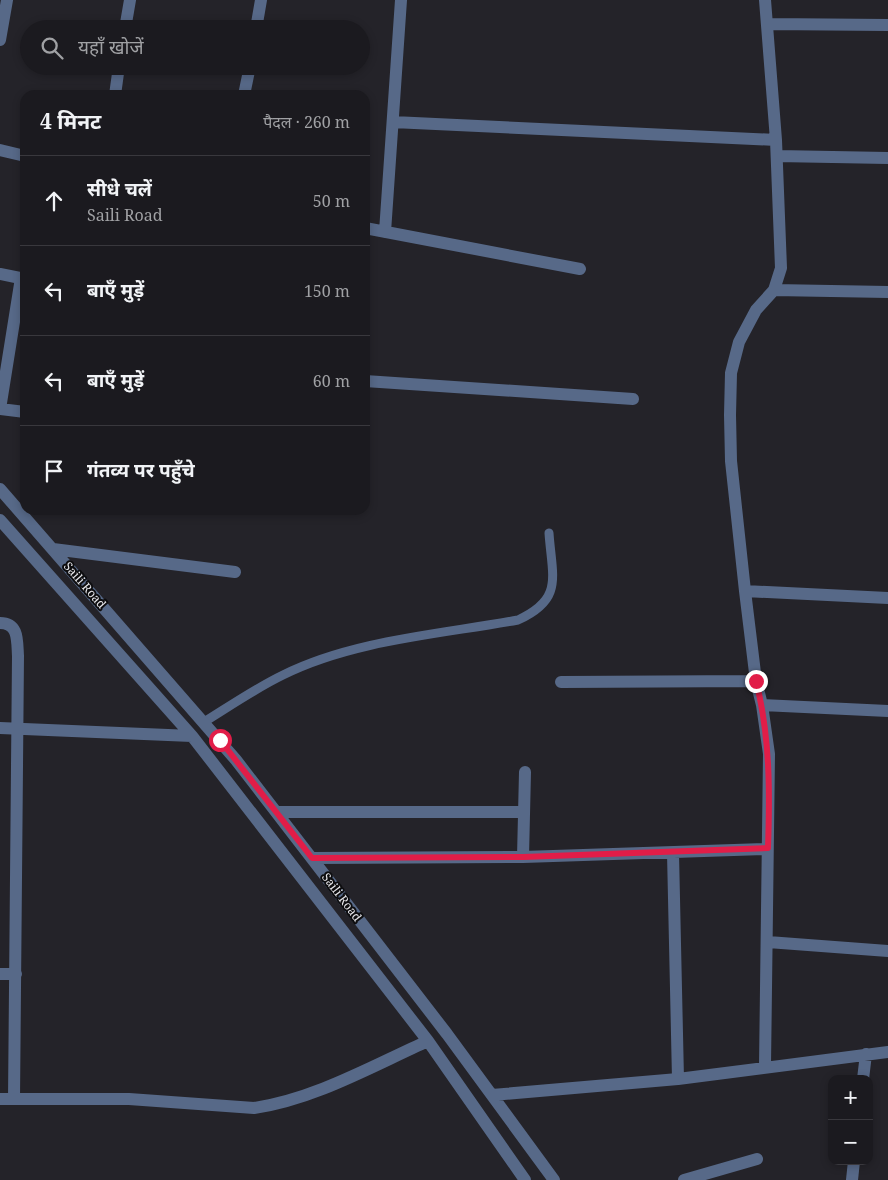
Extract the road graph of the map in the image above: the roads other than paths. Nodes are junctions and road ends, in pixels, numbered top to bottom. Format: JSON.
{"nodes":[{"id":1,"x":8,"y":0,"type":"edge"},
{"id":2,"x":130,"y":0,"type":"edge"},
{"id":3,"x":261,"y":0,"type":"edge"},
{"id":4,"x":401,"y":0,"type":"edge"},
{"id":5,"x":765,"y":0,"type":"edge"},
{"id":6,"x":127,"y":20,"type":"edge"},
{"id":7,"x":258,"y":20,"type":"edge"},
{"id":8,"x":767,"y":24,"type":"junction"},
{"id":9,"x":888,"y":25,"type":"edge"},
{"id":10,"x":0,"y":40,"type":"edge"},
{"id":11,"x":118,"y":75,"type":"edge"},
{"id":12,"x":248,"y":75,"type":"edge"},
{"id":13,"x":116,"y":90,"type":"edge"},
{"id":14,"x":245,"y":90,"type":"edge"},
{"id":15,"x":393,"y":122,"type":"junction"},
{"id":16,"x":776,"y":140,"type":"junction"},
{"id":17,"x":0,"y":150,"type":"edge"},
{"id":18,"x":20,"y":155,"type":"edge"},
{"id":19,"x":777,"y":156,"type":"junction"},
{"id":20,"x":888,"y":158,"type":"edge"},
{"id":21,"x":370,"y":229,"type":"edge"},
{"id":22,"x":385,"y":232,"type":"junction"},
{"id":23,"x":580,"y":269,"type":"dead end"},
{"id":24,"x":0,"y":274,"type":"edge"},
{"id":25,"x":20,"y":278,"type":"edge"},
{"id":26,"x":774,"y":290,"type":"junction"},
{"id":27,"x":888,"y":292,"type":"edge"},
{"id":28,"x":20,"y":296,"type":"edge"},
{"id":29,"x":370,"y":381,"type":"edge"},
{"id":30,"x":633,"y":399,"type":"dead end"},
{"id":31,"x":0,"y":409,"type":"edge"},
{"id":32,"x":20,"y":411,"type":"edge"},
{"id":33,"x":0,"y":489,"type":"edge"},
{"id":34,"x":20,"y":512,"type":"edge"},
{"id":35,"x":23,"y":515,"type":"edge"},
{"id":36,"x":0,"y":520,"type":"edge"},
{"id":37,"x":549,"y":533,"type":"dead end"},
{"id":38,"x":53,"y":549,"type":"junction"},
{"id":39,"x":235,"y":572,"type":"dead end"},
{"id":40,"x":745,"y":591,"type":"junction"},
{"id":41,"x":888,"y":598,"type":"edge"},
{"id":42,"x":0,"y":623,"type":"edge"},
{"id":43,"x":756,"y":681,"type":"junction"},
{"id":44,"x":561,"y":682,"type":"dead end"},
{"id":45,"x":762,"y":704,"type":"junction"},
{"id":46,"x":888,"y":711,"type":"edge"},
{"id":47,"x":204,"y":722,"type":"junction"},
{"id":48,"x":0,"y":728,"type":"edge"},
{"id":49,"x":18,"y":728,"type":"junction"},
{"id":50,"x":192,"y":736,"type":"junction"},
{"id":51,"x":525,"y":772,"type":"dead end"},
{"id":52,"x":277,"y":812,"type":"junction"},
{"id":53,"x":524,"y":812,"type":"junction"},
{"id":54,"x":768,"y":848,"type":"junction"},
{"id":55,"x":673,"y":853,"type":"junction"},
{"id":56,"x":523,"y":857,"type":"junction"},
{"id":57,"x":312,"y":858,"type":"junction"},
{"id":58,"x":768,"y":942,"type":"junction"},
{"id":59,"x":888,"y":951,"type":"edge"},
{"id":60,"x":0,"y":974,"type":"edge"},
{"id":61,"x":16,"y":974,"type":"junction"},
{"id":62,"x":428,"y":1041,"type":"junction"},
{"id":63,"x":888,"y":1052,"type":"edge"},
{"id":64,"x":866,"y":1054,"type":"junction"},
{"id":65,"x":765,"y":1066,"type":"junction"},
{"id":66,"x":863,"y":1075,"type":"edge"},
{"id":67,"x":678,"y":1079,"type":"junction"},
{"id":68,"x":492,"y":1094,"type":"junction"},
{"id":69,"x":0,"y":1099,"type":"edge"},
{"id":70,"x":14,"y":1099,"type":"junction"},
{"id":71,"x":757,"y":1159,"type":"dead end"},
{"id":72,"x":854,"y":1165,"type":"edge"},
{"id":73,"x":525,"y":1180,"type":"edge"},
{"id":74,"x":554,"y":1180,"type":"edge"},
{"id":75,"x":684,"y":1180,"type":"edge"},
{"id":76,"x":852,"y":1180,"type":"edge"}],
"edges":[{"from":1,"to":10,"type":"street"},
{"from":2,"to":6,"type":"street"},
{"from":3,"to":7,"type":"street"},
{"from":4,"to":15,"type":"street"},
{"from":5,"to":8,"type":"street"},
{"from":8,"to":9,"type":"street"},
{"from":8,"to":16,"type":"street"},
{"from":11,"to":13,"type":"street"},
{"from":12,"to":14,"type":"street"},
{"from":15,"to":16,"type":"street"},
{"from":15,"to":22,"type":"street"},
{"from":16,"to":19,"type":"street"},
{"from":17,"to":18,"type":"street"},
{"from":19,"to":20,"type":"street"},
{"from":19,"to":26,"type":"street"},
{"from":21,"to":22,"type":"street"},
{"from":22,"to":23,"type":"street"},
{"from":24,"to":25,"type":"street"},
{"from":26,"to":27,"type":"street"},
{"from":26,"to":40,"type":"street"},
{"from":28,"to":31,"type":"street"},
{"from":29,"to":30,"type":"street"},
{"from":31,"to":32,"type":"street"},
{"from":33,"to":34,"type":"street","name":"Saili Road"},
{"from":35,"to":38,"type":"street","name":"Saili Road"},
{"from":36,"to":50,"type":"street"},
{"from":37,"to":47,"type":"lane"},
{"from":38,"to":39,"type":"street"},
{"from":38,"to":47,"type":"street","name":"Saili Road"},
{"from":40,"to":41,"type":"street"},
{"from":40,"to":43,"type":"street"},
{"from":42,"to":49,"type":"street"},
{"from":43,"to":44,"type":"street"},
{"from":43,"to":45,"type":"street"},
{"from":45,"to":46,"type":"street"},
{"from":45,"to":54,"type":"street"},
{"from":47,"to":52,"type":"street","name":"Saili Road"},
{"from":48,"to":49,"type":"street"},
{"from":49,"to":50,"type":"street"},
{"from":49,"to":61,"type":"street"},
{"from":50,"to":62,"type":"street"},
{"from":51,"to":53,"type":"street"},
{"from":52,"to":53,"type":"street"},
{"from":52,"to":57,"type":"street","name":"Saili Road"},
{"from":53,"to":56,"type":"street"},
{"from":54,"to":55,"type":"street"},
{"from":54,"to":58,"type":"street"},
{"from":55,"to":56,"type":"street"},
{"from":55,"to":67,"type":"street"},
{"from":56,"to":57,"type":"street"},
{"from":57,"to":68,"type":"street","name":"Saili Road"},
{"from":58,"to":59,"type":"street"},
{"from":58,"to":65,"type":"street"},
{"from":60,"to":61,"type":"street"},
{"from":61,"to":70,"type":"street"},
{"from":62,"to":70,"type":"street"},
{"from":62,"to":73,"type":"street"},
{"from":63,"to":64,"type":"street"},
{"from":64,"to":65,"type":"street"},
{"from":64,"to":66,"type":"street"},
{"from":65,"to":67,"type":"street"},
{"from":67,"to":68,"type":"street"},
{"from":68,"to":74,"type":"street","name":"Saili Road"},
{"from":69,"to":70,"type":"street"},
{"from":71,"to":75,"type":"street"},
{"from":72,"to":76,"type":"street"}]}
